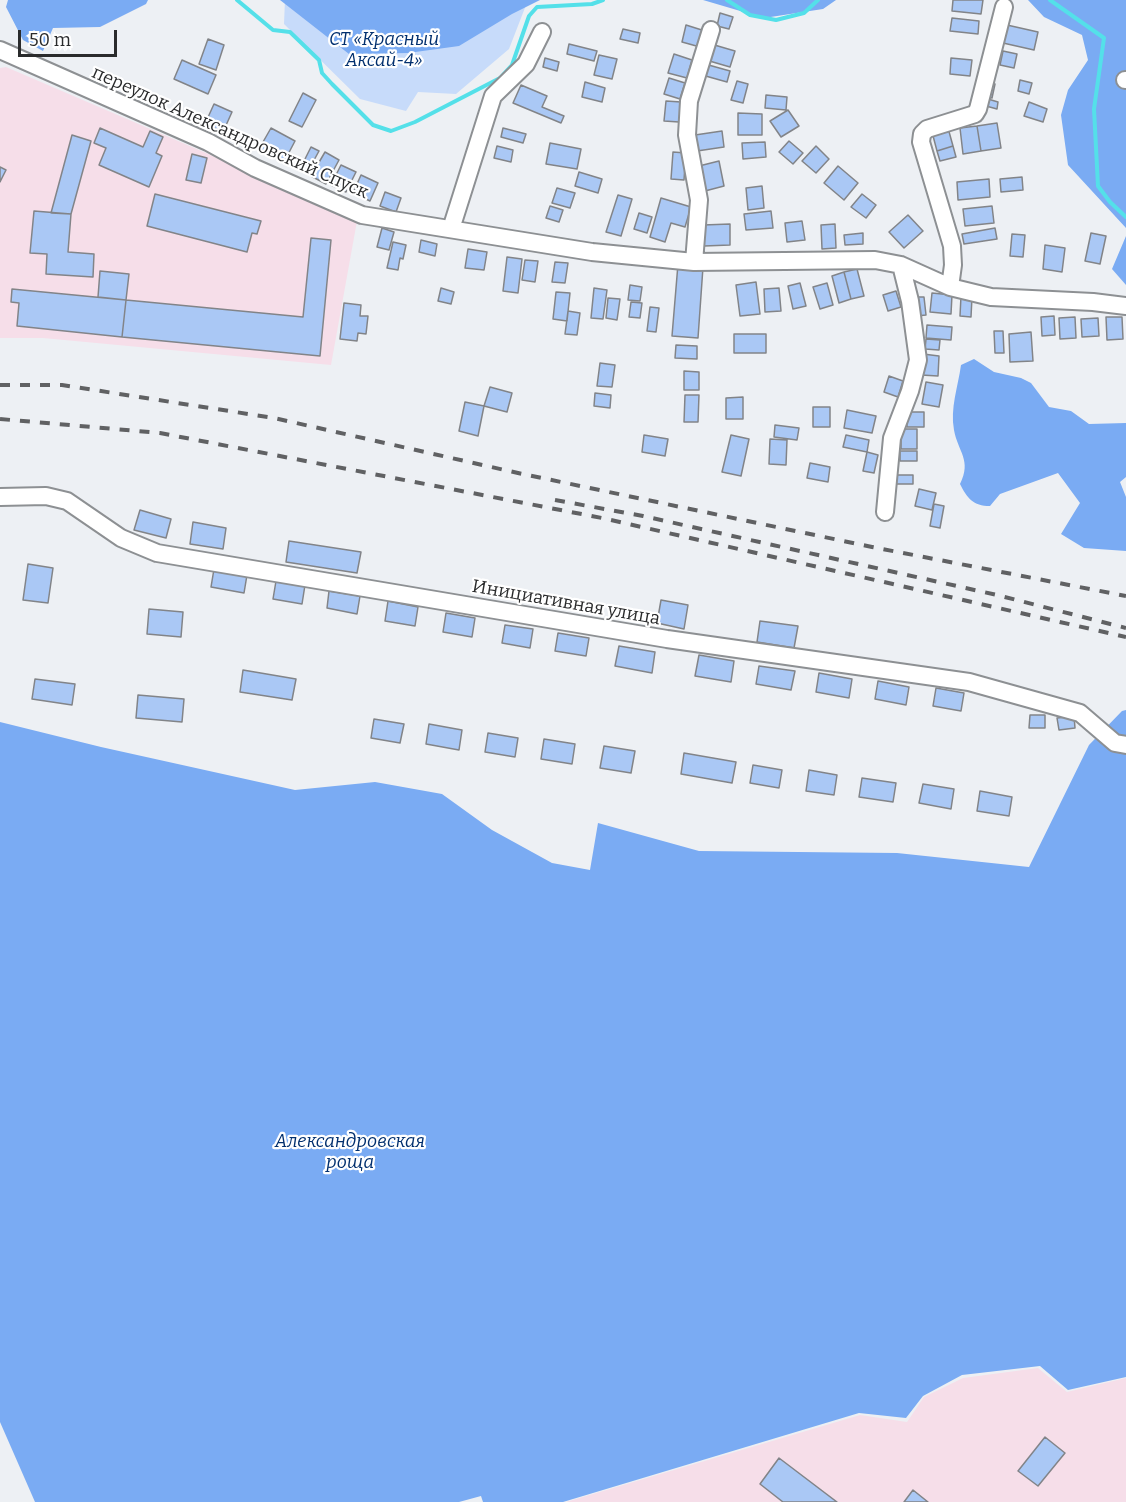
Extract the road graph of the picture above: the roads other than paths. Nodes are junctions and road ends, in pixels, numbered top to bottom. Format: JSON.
{"nodes":[{"id":1,"x":1004,"y":7,"type":"dead end"},
{"id":2,"x":711,"y":30,"type":"dead end"},
{"id":3,"x":542,"y":32,"type":"dead end"},
{"id":4,"x":0,"y":50,"type":"edge"},
{"id":5,"x":451,"y":229,"type":"junction"},
{"id":6,"x":694,"y":262,"type":"junction"},
{"id":7,"x":902,"y":265,"type":"junction"},
{"id":8,"x":950,"y":287,"type":"junction"},
{"id":9,"x":1126,"y":306,"type":"edge"},
{"id":10,"x":0,"y":497,"type":"edge"},
{"id":11,"x":885,"y":512,"type":"dead end"},
{"id":12,"x":1126,"y":745,"type":"edge"}],
"edges":[{"from":1,"to":8,"type":"street"},
{"from":2,"to":6,"type":"street"},
{"from":3,"to":5,"type":"street"},
{"from":4,"to":5,"type":"street","name":"переулок Александровский Спуск"},
{"from":5,"to":6,"type":"street","name":"переулок Александровский Спуск"},
{"from":6,"to":7,"type":"street","name":"переулок Александровский Спуск"},
{"from":7,"to":8,"type":"street","name":"переулок Александровский Спуск"},
{"from":7,"to":11,"type":"street"},
{"from":8,"to":9,"type":"street","name":"переулок Александровский Спуск"},
{"from":10,"to":12,"type":"street","name":"Инициативная улица"}]}
